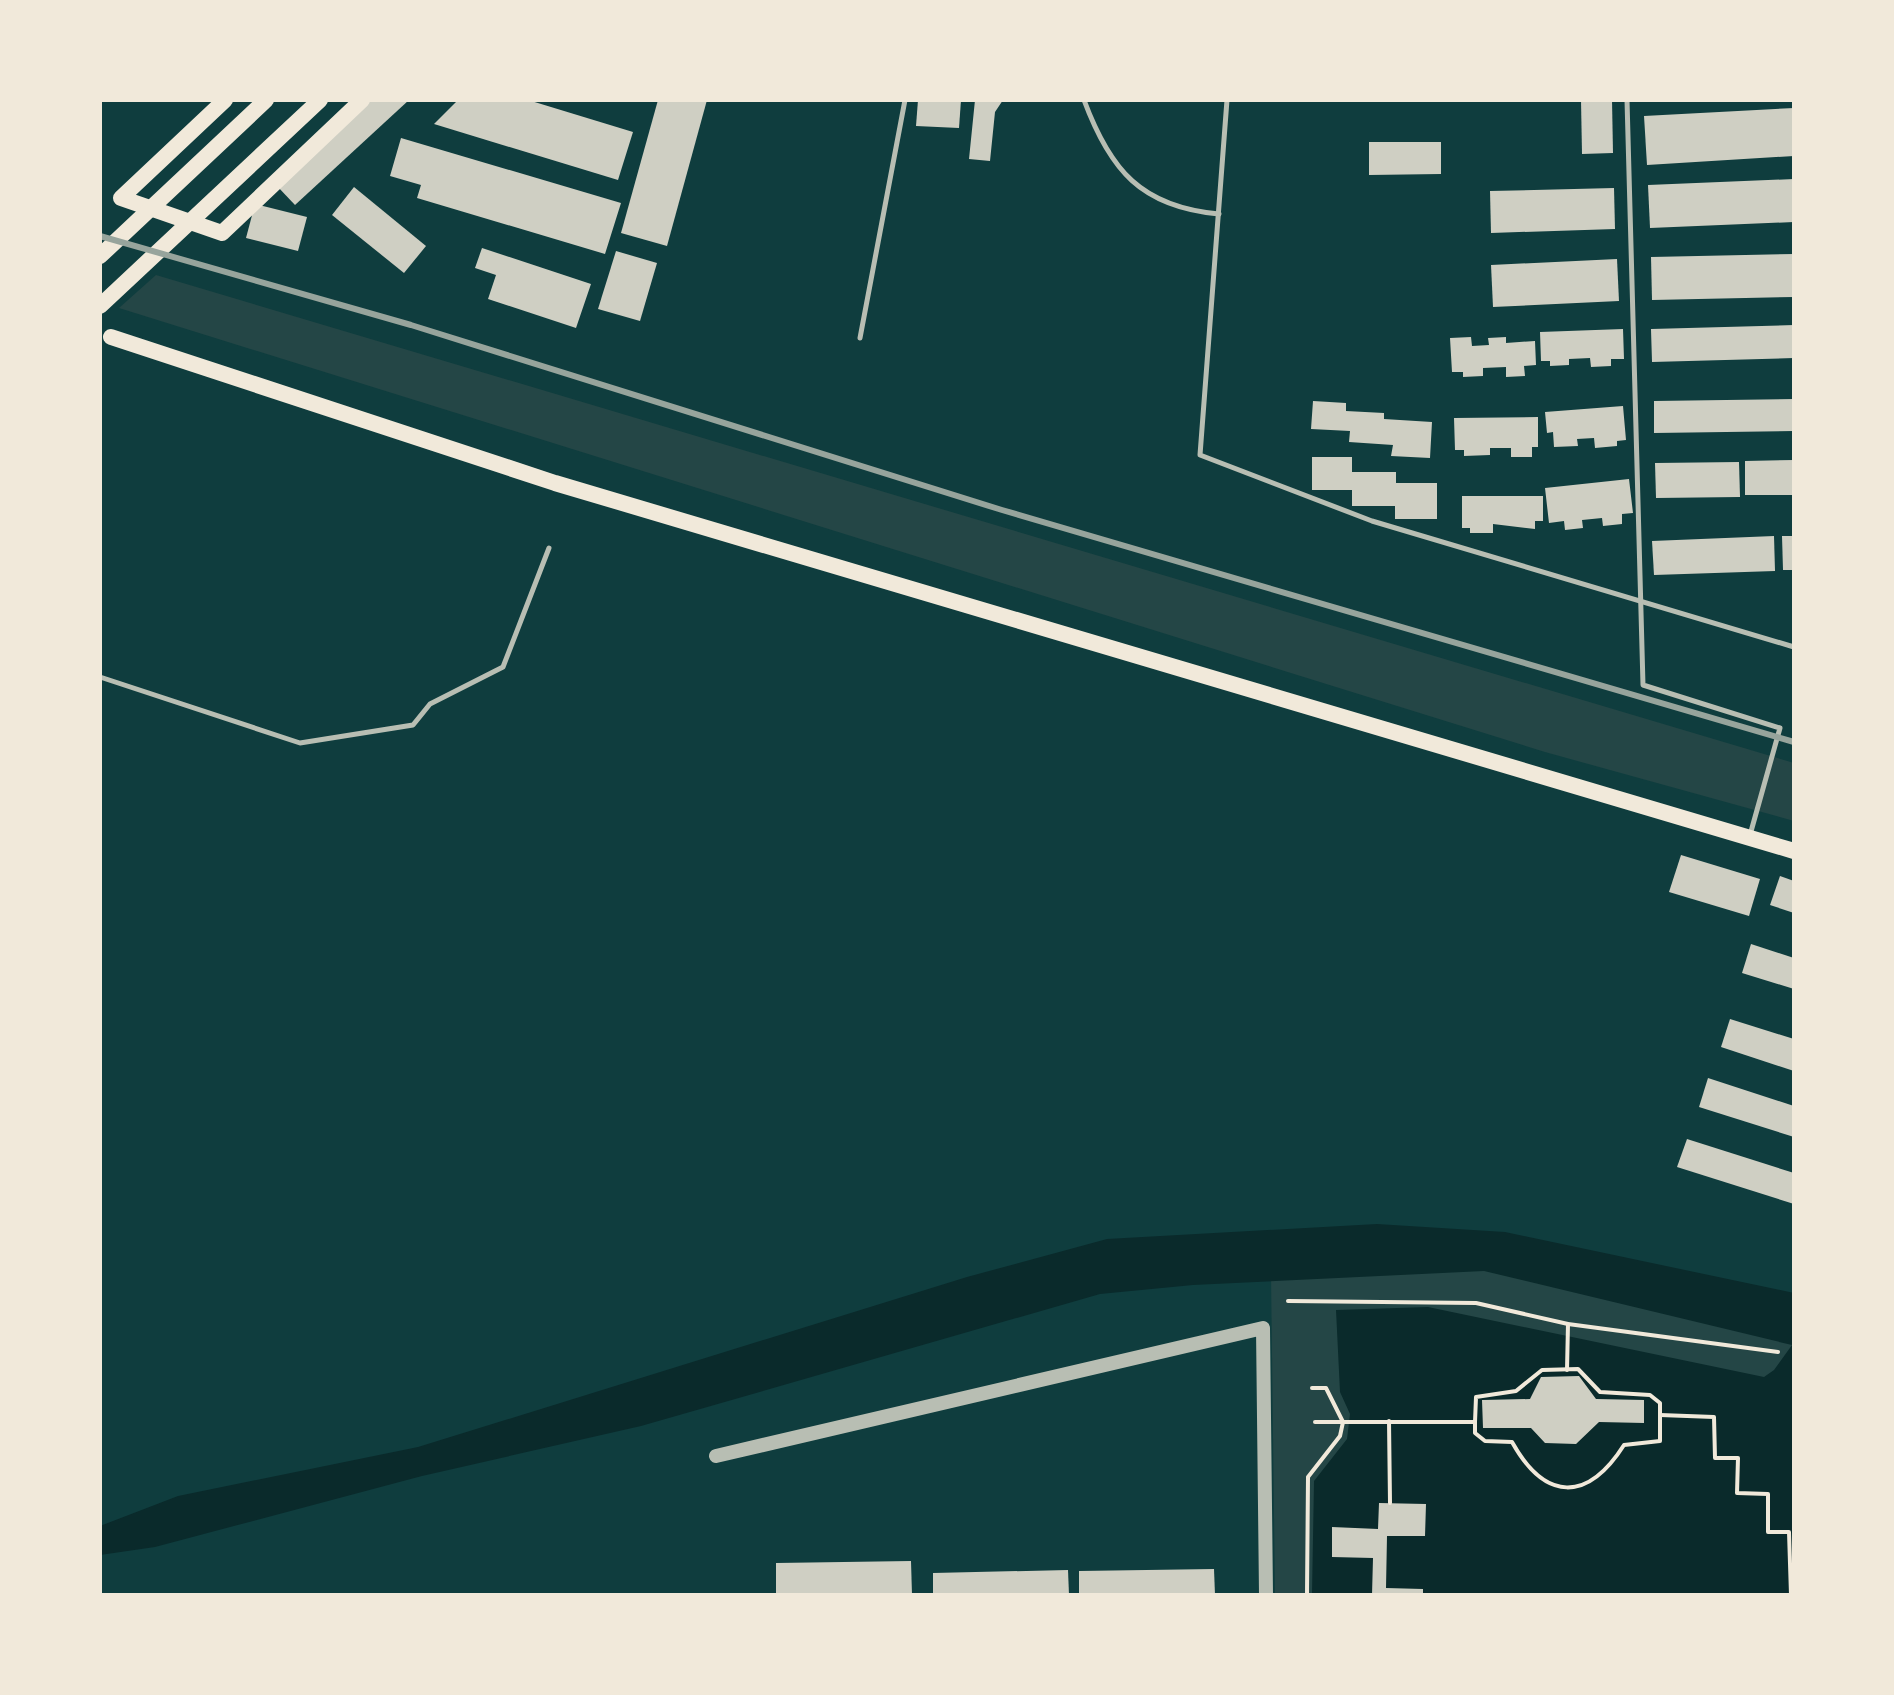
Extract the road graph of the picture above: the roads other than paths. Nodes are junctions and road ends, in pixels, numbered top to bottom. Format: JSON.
{"nodes":[{"id":1,"x":225,"y":100,"type":"edge"},
{"id":2,"x":266,"y":100,"type":"edge"},
{"id":3,"x":320,"y":100,"type":"edge"},
{"id":4,"x":362,"y":100,"type":"edge"},
{"id":5,"x":905,"y":100,"type":"edge"},
{"id":6,"x":1084,"y":100,"type":"edge"},
{"id":7,"x":1227,"y":100,"type":"edge"},
{"id":8,"x":1627,"y":100,"type":"edge"},
{"id":9,"x":1220,"y":214,"type":"junction"},
{"id":10,"x":100,"y":256,"type":"edge"},
{"id":11,"x":100,"y":306,"type":"edge"},
{"id":12,"x":860,"y":338,"type":"dead end"},
{"id":13,"x":104,"y":339,"type":"edge"},
{"id":14,"x":549,"y":548,"type":"dead end"},
{"id":15,"x":1641,"y":600,"type":"junction"},
{"id":16,"x":1794,"y":647,"type":"edge"},
{"id":17,"x":100,"y":677,"type":"edge"},
{"id":18,"x":1749,"y":839,"type":"junction"},
{"id":19,"x":1794,"y":851,"type":"edge"},
{"id":20,"x":716,"y":1456,"type":"dead end"},
{"id":21,"x":1266,"y":1595,"type":"edge"}],
"edges":[{"from":1,"to":4,"type":"main road"},
{"from":2,"to":10,"type":"main road"},
{"from":3,"to":11,"type":"main road"},
{"from":5,"to":12,"type":"lane"},
{"from":6,"to":9,"type":"lane"},
{"from":7,"to":9,"type":"lane"},
{"from":8,"to":15,"type":"lane"},
{"from":9,"to":15,"type":"lane"},
{"from":13,"to":18,"type":"main road"},
{"from":14,"to":17,"type":"lane"},
{"from":15,"to":16,"type":"lane"},
{"from":15,"to":18,"type":"lane"},
{"from":18,"to":19,"type":"main road"},
{"from":20,"to":21,"type":"street"}]}
